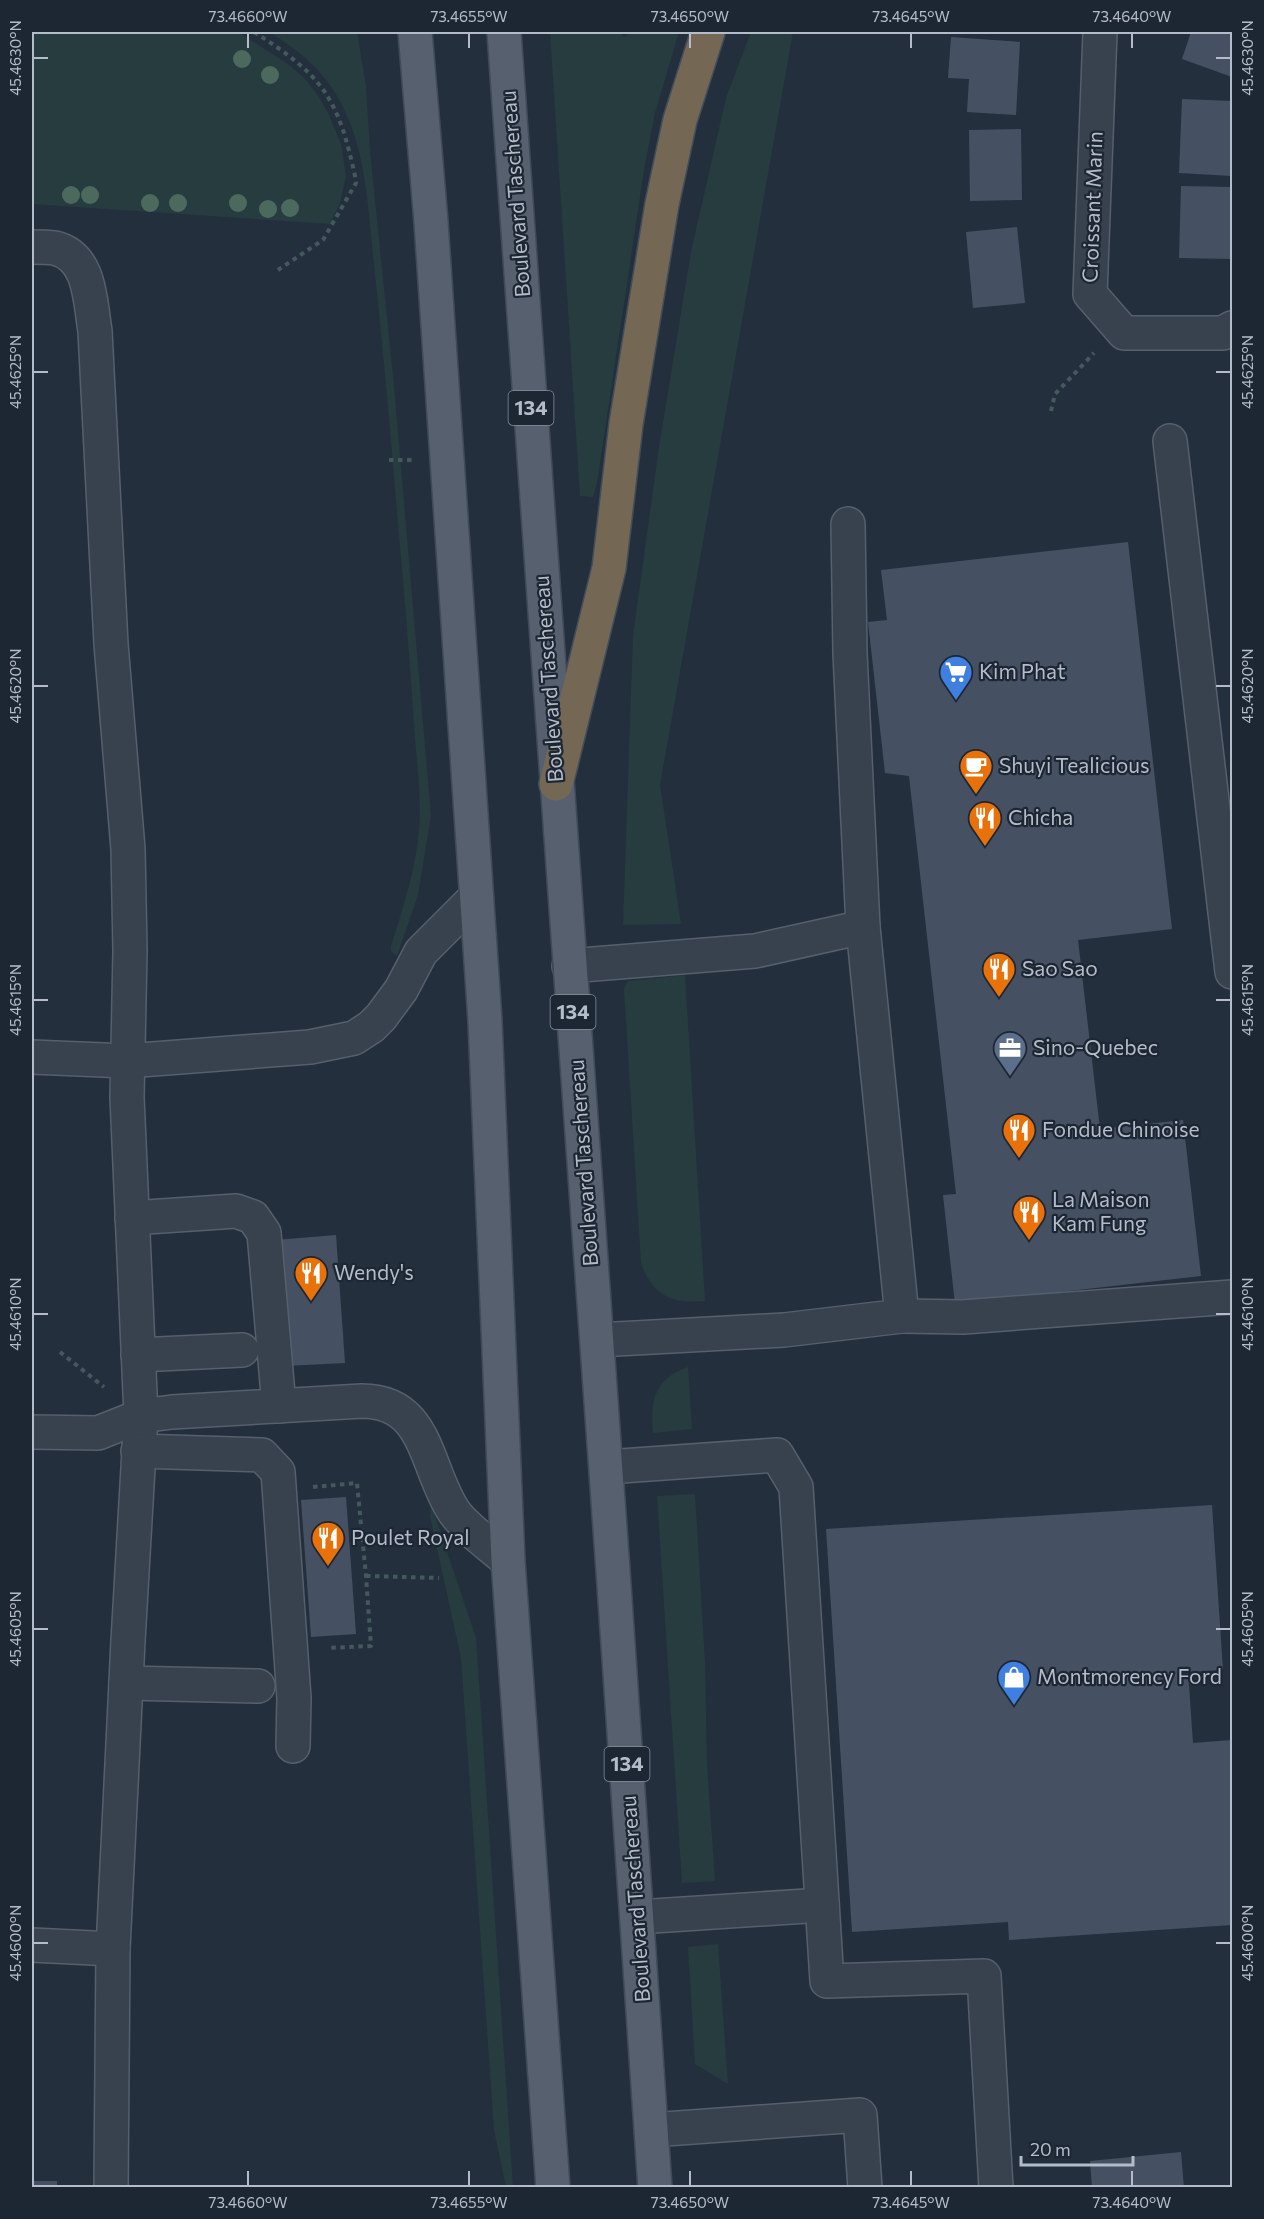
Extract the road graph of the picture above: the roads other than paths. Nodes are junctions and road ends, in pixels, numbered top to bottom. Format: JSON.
{"nodes":[{"id":1,"x":415,"y":32,"type":"edge"},
{"id":2,"x":504,"y":32,"type":"edge"},
{"id":3,"x":708,"y":32,"type":"edge"},
{"id":4,"x":1100,"y":32,"type":"edge"},
{"id":5,"x":32,"y":247,"type":"edge"},
{"id":6,"x":1233,"y":328,"type":"edge"},
{"id":7,"x":1170,"y":441,"type":"dead end"},
{"id":8,"x":849,"y":524,"type":"dead end"},
{"id":9,"x":556,"y":784,"type":"junction"},
{"id":10,"x":475,"y":898,"type":"junction"},
{"id":11,"x":863,"y":927,"type":"junction"},
{"id":12,"x":569,"y":966,"type":"junction"},
{"id":13,"x":1233,"y":972,"type":"edge"},
{"id":14,"x":32,"y":1057,"type":"edge"},
{"id":15,"x":127,"y":1060,"type":"junction"},
{"id":16,"x":132,"y":1218,"type":"junction"},
{"id":17,"x":1233,"y":1297,"type":"edge"},
{"id":18,"x":902,"y":1316,"type":"junction"},
{"id":19,"x":598,"y":1340,"type":"junction"},
{"id":20,"x":242,"y":1350,"type":"dead end"},
{"id":21,"x":138,"y":1355,"type":"junction"},
{"id":22,"x":279,"y":1406,"type":"junction"},
{"id":23,"x":141,"y":1416,"type":"junction"},
{"id":24,"x":32,"y":1432,"type":"edge"},
{"id":25,"x":138,"y":1451,"type":"junction"},
{"id":26,"x":607,"y":1467,"type":"junction"},
{"id":27,"x":507,"y":1561,"type":"junction"},
{"id":28,"x":126,"y":1683,"type":"junction"},
{"id":29,"x":258,"y":1686,"type":"dead end"},
{"id":30,"x":292,"y":1746,"type":"dead end"},
{"id":31,"x":822,"y":1905,"type":"junction"},
{"id":32,"x":638,"y":1917,"type":"junction"},
{"id":33,"x":32,"y":1946,"type":"edge"},
{"id":34,"x":113,"y":1948,"type":"junction"},
{"id":35,"x":651,"y":2130,"type":"junction"},
{"id":36,"x":111,"y":2187,"type":"edge"},
{"id":37,"x":553,"y":2187,"type":"edge"},
{"id":38,"x":655,"y":2187,"type":"edge"},
{"id":39,"x":865,"y":2187,"type":"edge"},
{"id":40,"x":996,"y":2187,"type":"edge"}],
"edges":[{"from":1,"to":10,"type":"main road"},
{"from":2,"to":9,"type":"main road","name":"Boulevard Taschereau","number":"134"},
{"from":3,"to":9,"type":"highway"},
{"from":4,"to":6,"type":"street","name":"Croissant Marin"},
{"from":5,"to":15,"type":"street"},
{"from":7,"to":13,"type":"street"},
{"from":8,"to":11,"type":"street"},
{"from":9,"to":12,"type":"main road","name":"Boulevard Taschereau","number":"134"},
{"from":10,"to":15,"type":"street"},
{"from":10,"to":27,"type":"main road"},
{"from":11,"to":12,"type":"street"},
{"from":11,"to":18,"type":"street"},
{"from":12,"to":19,"type":"main road","name":"Boulevard Taschereau","number":"134"},
{"from":14,"to":15,"type":"street"},
{"from":15,"to":16,"type":"street"},
{"from":16,"to":21,"type":"street"},
{"from":16,"to":22,"type":"street"},
{"from":17,"to":18,"type":"street"},
{"from":18,"to":19,"type":"street"},
{"from":19,"to":26,"type":"main road","name":"Boulevard Taschereau","number":"134"},
{"from":20,"to":21,"type":"street"},
{"from":21,"to":23,"type":"street"},
{"from":22,"to":23,"type":"street"},
{"from":22,"to":27,"type":"street"},
{"from":23,"to":24,"type":"street"},
{"from":23,"to":25,"type":"street"},
{"from":25,"to":28,"type":"street"},
{"from":25,"to":30,"type":"street"},
{"from":26,"to":31,"type":"street"},
{"from":26,"to":32,"type":"main road","name":"Boulevard Taschereau","number":"134"},
{"from":27,"to":37,"type":"main road"},
{"from":28,"to":29,"type":"street"},
{"from":28,"to":34,"type":"street"},
{"from":31,"to":32,"type":"street"},
{"from":31,"to":40,"type":"street"},
{"from":32,"to":35,"type":"main road","name":"Boulevard Taschereau","number":"134"},
{"from":33,"to":34,"type":"street"},
{"from":34,"to":36,"type":"street"},
{"from":35,"to":38,"type":"main road","name":"Boulevard Taschereau","number":"134"},
{"from":35,"to":39,"type":"street"}]}
